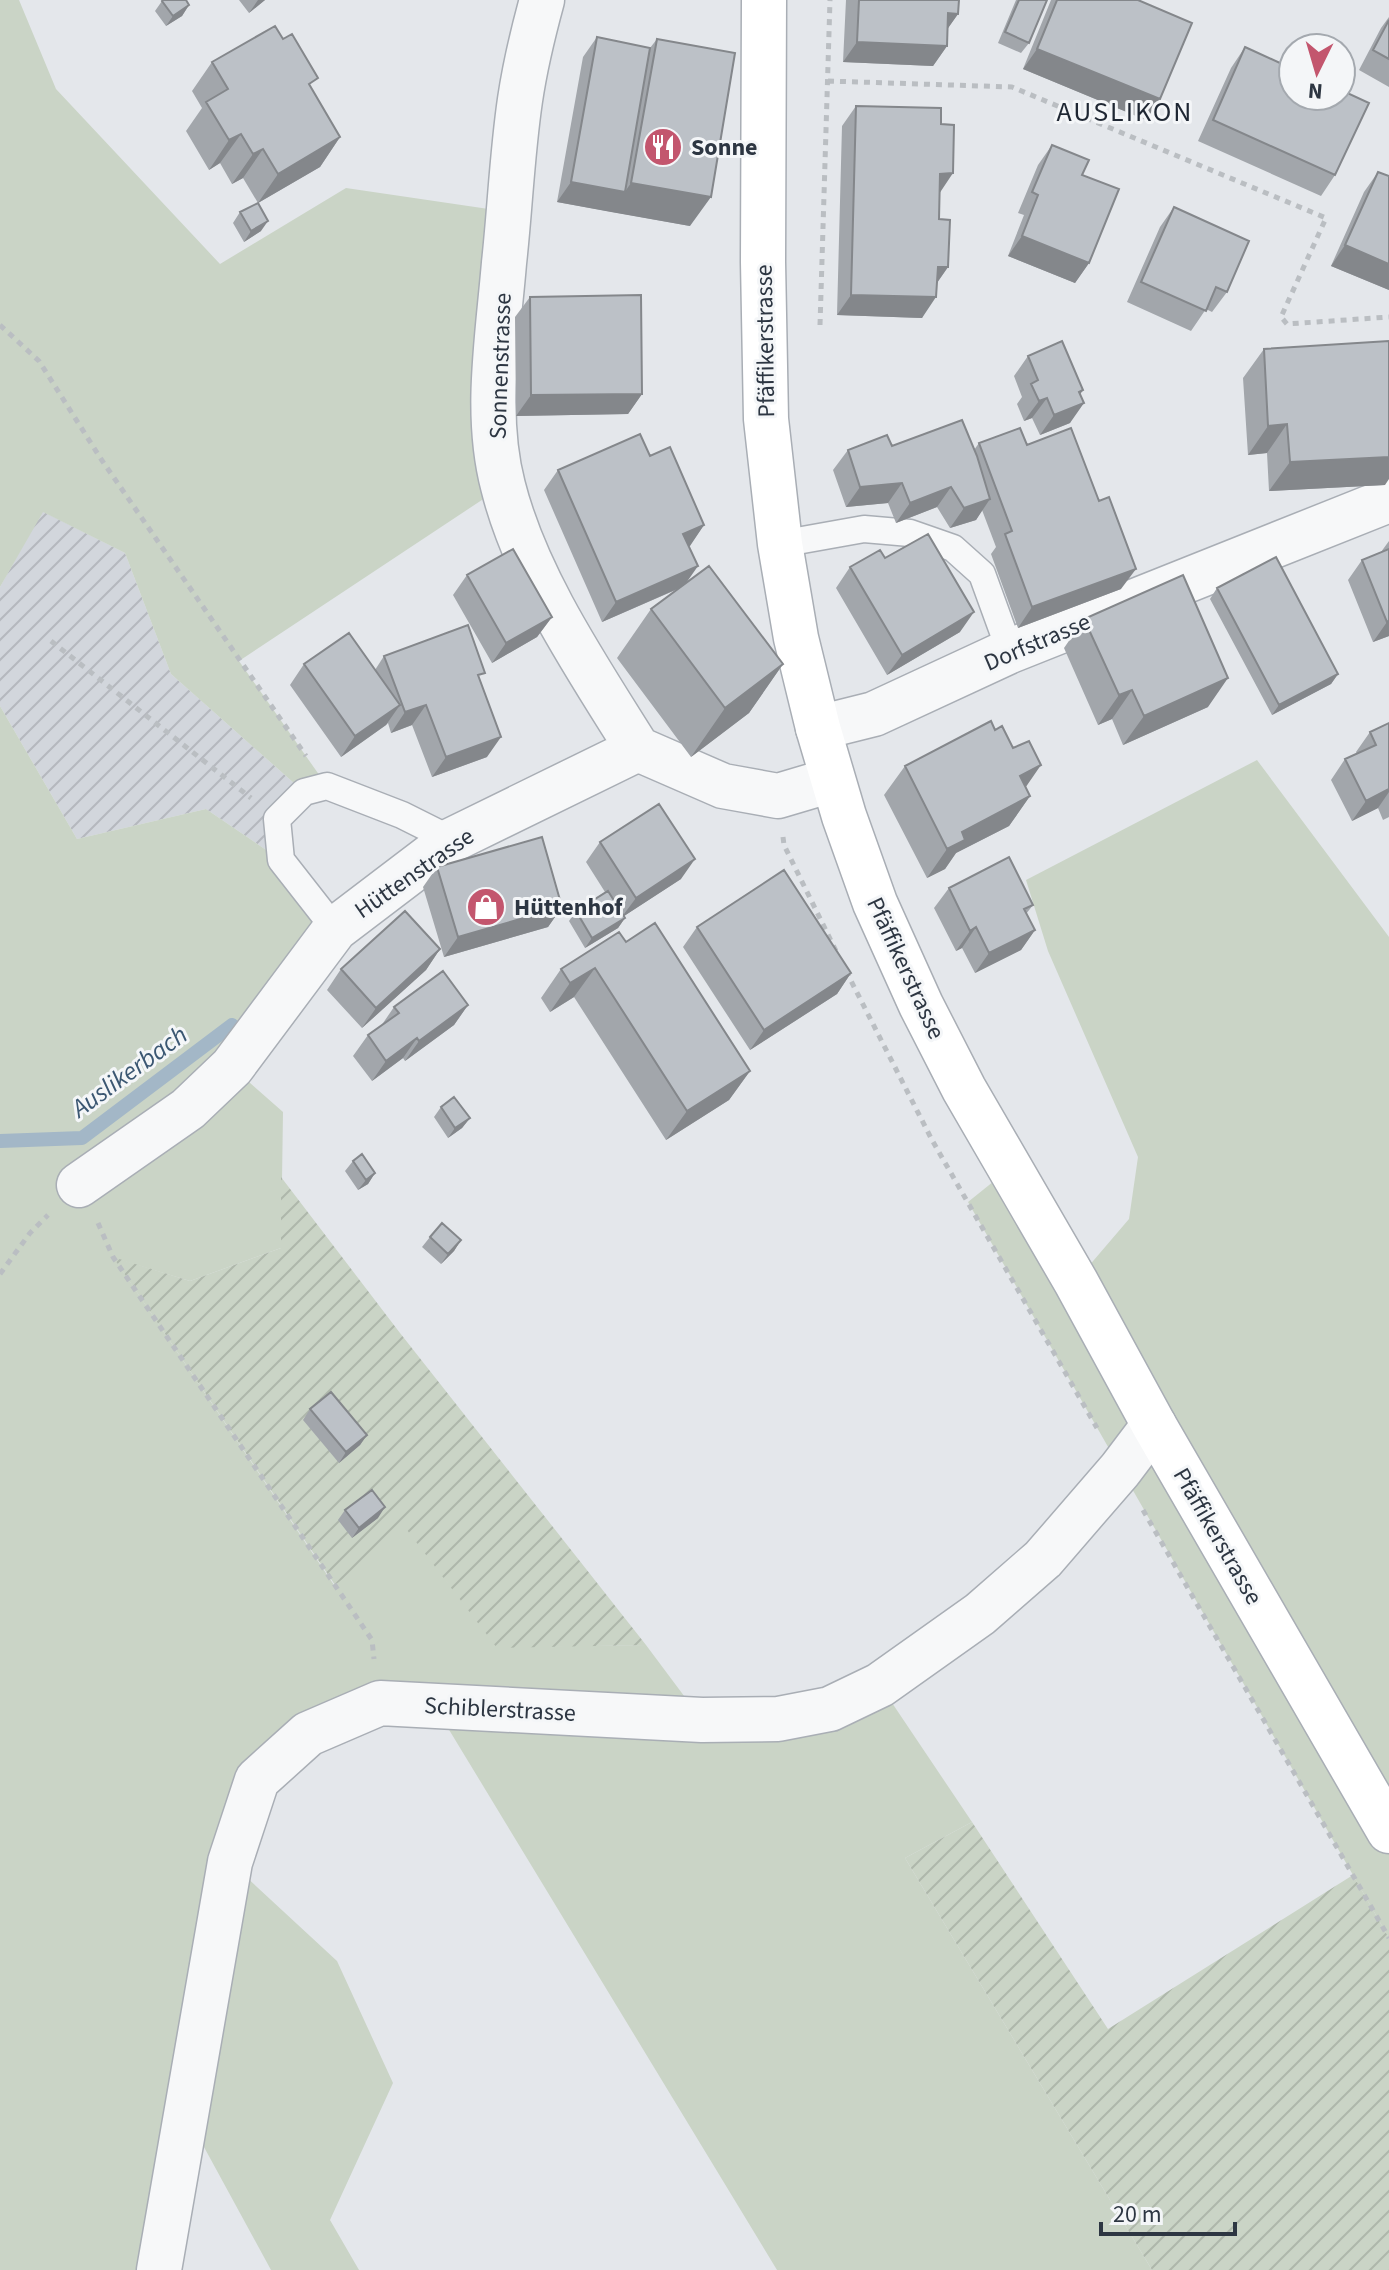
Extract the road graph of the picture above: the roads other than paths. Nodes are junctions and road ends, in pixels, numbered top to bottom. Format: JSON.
{"nodes":[{"id":1,"x":542,"y":0,"type":"edge"},
{"id":2,"x":764,"y":0,"type":"edge"},
{"id":3,"x":1389,"y":500,"type":"edge"},
{"id":4,"x":780,"y":544,"type":"junction"},
{"id":5,"x":1010,"y":651,"type":"junction"},
{"id":6,"x":818,"y":728,"type":"junction"},
{"id":7,"x":638,"y":749,"type":"junction"},
{"id":8,"x":832,"y":780,"type":"junction"},
{"id":9,"x":452,"y":840,"type":"junction"},
{"id":10,"x":335,"y":929,"type":"junction"},
{"id":11,"x":79,"y":1185,"type":"road end"},
{"id":12,"x":1154,"y":1425,"type":"junction"},
{"id":13,"x":1389,"y":1831,"type":"edge"},
{"id":14,"x":159,"y":2270,"type":"edge"}],
"edges":[{"from":1,"to":7,"type":"street","name":"Sonnenstrasse"},
{"from":2,"to":4,"type":"main road","name":"Pfäffikerstrasse"},
{"from":3,"to":5,"type":"street","name":"Dorfstrasse"},
{"from":4,"to":5,"type":"lane"},
{"from":4,"to":6,"type":"main road","name":"Pfäffikerstrasse"},
{"from":5,"to":6,"type":"street","name":"Dorfstrasse"},
{"from":6,"to":8,"type":"main road","name":"Pfäffikerstrasse"},
{"from":7,"to":8,"type":"street"},
{"from":7,"to":9,"type":"street","name":"Hüttenstrasse"},
{"from":8,"to":12,"type":"main road","name":"Pfäffikerstrasse"},
{"from":9,"to":10,"type":"street","name":"Hüttenstrasse"},
{"from":9,"to":10,"type":"lane"},
{"from":10,"to":11,"type":"street","name":"Hüttenstrasse"},
{"from":12,"to":13,"type":"main road","name":"Pfäffikerstrasse"},
{"from":12,"to":14,"type":"street","name":"Schiblerstrasse"}]}
